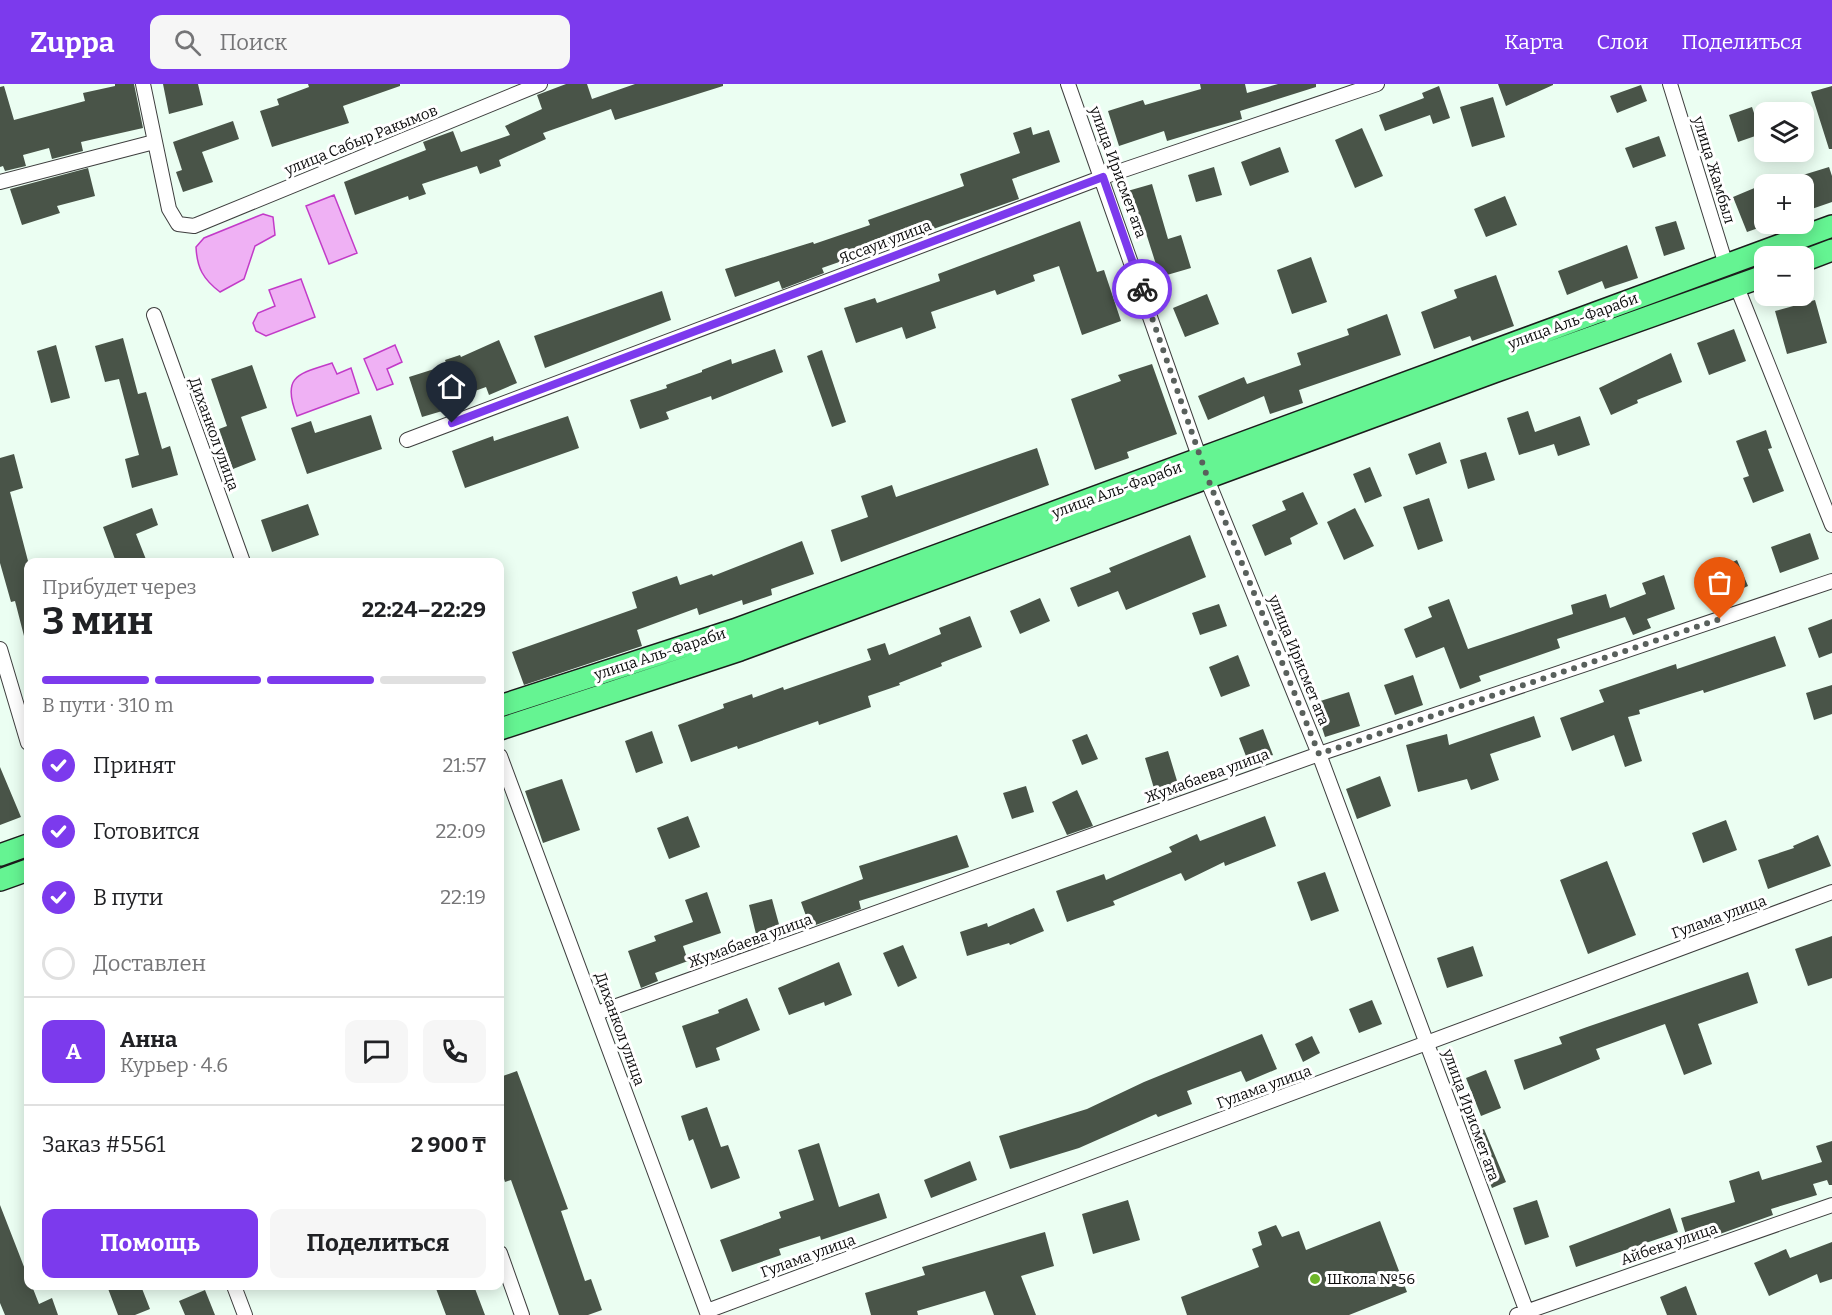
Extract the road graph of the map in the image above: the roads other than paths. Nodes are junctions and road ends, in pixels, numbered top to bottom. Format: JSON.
{"nodes":[{"id":1,"x":143,"y":84,"type":"edge"},
{"id":2,"x":540,"y":84,"type":"edge"},
{"id":3,"x":1068,"y":84,"type":"edge"},
{"id":4,"x":1377,"y":84,"type":"edge"},
{"id":5,"x":1670,"y":84,"type":"edge"},
{"id":6,"x":154,"y":142,"type":"junction"},
{"id":7,"x":1103,"y":177,"type":"junction"},
{"id":8,"x":0,"y":182,"type":"edge"},
{"id":9,"x":1832,"y":226,"type":"edge"},
{"id":10,"x":1832,"y":250,"type":"edge"},
{"id":11,"x":1814,"y":257,"type":"edge"},
{"id":12,"x":1726,"y":265,"type":"junction"},
{"id":13,"x":1754,"y":280,"type":"edge"},
{"id":14,"x":1737,"y":286,"type":"junction"},
{"id":15,"x":154,"y":315,"type":"dead end"},
{"id":16,"x":407,"y":440,"type":"dead end"},
{"id":17,"x":1204,"y":469,"type":"junction"},
{"id":18,"x":1832,"y":525,"type":"edge"},
{"id":19,"x":242,"y":558,"type":"edge"},
{"id":20,"x":1832,"y":581,"type":"edge"},
{"id":21,"x":0,"y":649,"type":"edge"},
{"id":22,"x":504,"y":705,"type":"edge"},
{"id":23,"x":504,"y":728,"type":"edge"},
{"id":24,"x":24,"y":730,"type":"edge"},
{"id":25,"x":1319,"y":754,"type":"junction"},
{"id":26,"x":504,"y":767,"type":"edge"},
{"id":27,"x":24,"y":846,"type":"edge"},
{"id":28,"x":0,"y":855,"type":"edge"},
{"id":29,"x":24,"y":871,"type":"edge"},
{"id":30,"x":0,"y":880,"type":"edge"},
{"id":31,"x":1832,"y":892,"type":"edge"},
{"id":32,"x":597,"y":1013,"type":"junction"},
{"id":33,"x":1427,"y":1044,"type":"junction"},
{"id":34,"x":1832,"y":1205,"type":"edge"},
{"id":35,"x":504,"y":1263,"type":"edge"},
{"id":36,"x":236,"y":1290,"type":"edge"},
{"id":37,"x":708,"y":1313,"type":"edge"},
{"id":38,"x":1524,"y":1314,"type":"edge"},
{"id":39,"x":245,"y":1315,"type":"edge"},
{"id":40,"x":522,"y":1315,"type":"edge"}],
"edges":[{"from":1,"to":6,"type":"street"},
{"from":2,"to":6,"type":"street","name":"улица Сабыр Ракымов"},
{"from":3,"to":7,"type":"street","name":"улица Ирисмет ата"},
{"from":4,"to":7,"type":"street","name":"Яссауи улица"},
{"from":5,"to":12,"type":"street","name":"улица Жамбыл"},
{"from":6,"to":8,"type":"street"},
{"from":7,"to":16,"type":"street","name":"Яссауи улица"},
{"from":7,"to":17,"type":"street","name":"улица Ирисмет ата"},
{"from":9,"to":12,"type":"main road","name":"улица Аль-Фараби"},
{"from":10,"to":11,"type":"main road"},
{"from":12,"to":17,"type":"main road","name":"улица Аль-Фараби"},
{"from":13,"to":14,"type":"main road","name":"улица Аль-Фараби"},
{"from":14,"to":17,"type":"main road","name":"улица Аль-Фараби"},
{"from":14,"to":18,"type":"street"},
{"from":15,"to":19,"type":"street","name":"Диханкол улица"},
{"from":17,"to":22,"type":"main road","name":"улица Аль-Фараби"},
{"from":17,"to":23,"type":"main road","name":"улица Аль-Фараби"},
{"from":17,"to":25,"type":"street","name":"улица Ирисмет ата"},
{"from":20,"to":25,"type":"street","name":"Жумабаева улица"},
{"from":21,"to":24,"type":"street"},
{"from":25,"to":32,"type":"street","name":"Жумабаева улица"},
{"from":25,"to":33,"type":"street","name":"улица Ирисмет ата"},
{"from":26,"to":32,"type":"street","name":"Диханкол улица"},
{"from":27,"to":28,"type":"main road"},
{"from":29,"to":30,"type":"main road"},
{"from":31,"to":33,"type":"street","name":"Гулама улица"},
{"from":32,"to":37,"type":"street","name":"Диханкол улица"},
{"from":33,"to":37,"type":"street","name":"Гулама улица"},
{"from":33,"to":38,"type":"street","name":"улица Ирисмет ата"},
{"from":34,"to":38,"type":"street","name":"Айбека улица"},
{"from":35,"to":40,"type":"street"},
{"from":36,"to":39,"type":"street"}]}
